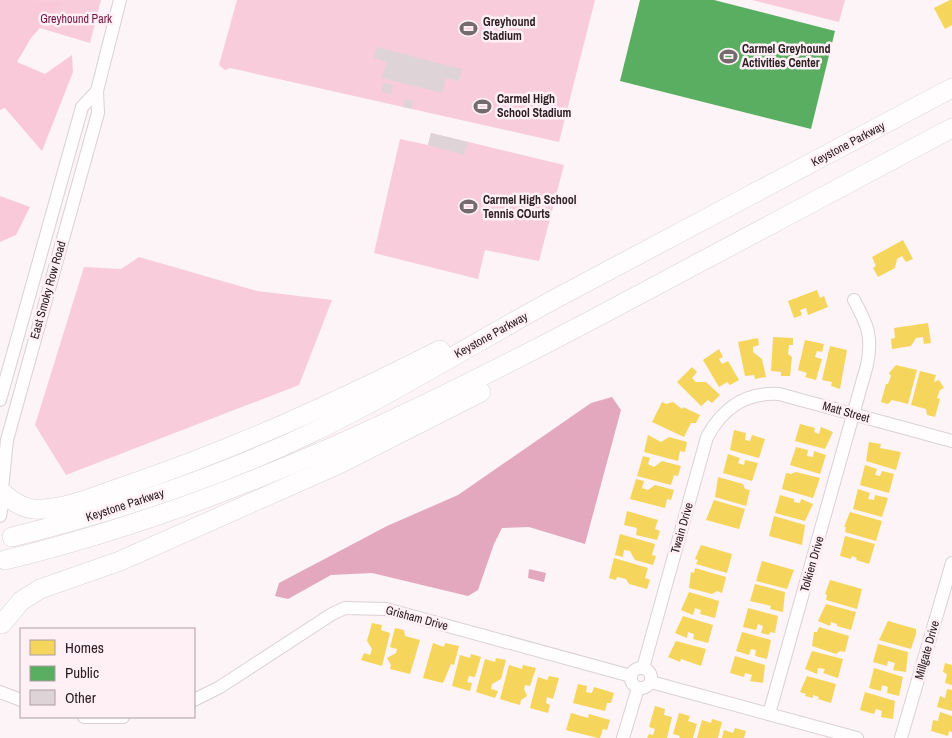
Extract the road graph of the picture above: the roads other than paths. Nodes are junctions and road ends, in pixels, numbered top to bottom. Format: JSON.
{"nodes":[{"id":1,"x":120,"y":0,"type":"edge"},
{"id":2,"x":952,"y":88,"type":"edge"},
{"id":3,"x":97,"y":91,"type":"junction"},
{"id":4,"x":952,"y":128,"type":"edge"},
{"id":5,"x":773,"y":223,"type":"junction"},
{"id":6,"x":602,"y":274,"type":"junction"},
{"id":7,"x":854,"y":300,"type":"dead end"},
{"id":8,"x":0,"y":400,"type":"edge"},
{"id":9,"x":740,"y":401,"type":"joint"},
{"id":10,"x":854,"y":414,"type":"junction"},
{"id":11,"x":952,"y":441,"type":"edge"},
{"id":12,"x":2,"y":490,"type":"edge"},
{"id":13,"x":0,"y":516,"type":"edge"},
{"id":14,"x":12,"y":537,"type":"dead end"},
{"id":15,"x":5,"y":560,"type":"dead end"},
{"id":16,"x":952,"y":563,"type":"edge"},
{"id":17,"x":949,"y":586,"type":"edge"},
{"id":18,"x":1,"y":620,"type":"edge"},
{"id":19,"x":643,"y":668,"type":"junction"},
{"id":20,"x":631,"y":676,"type":"junction"},
{"id":21,"x":650,"y":682,"type":"junction"},
{"id":22,"x":638,"y":688,"type":"junction"},
{"id":23,"x":0,"y":692,"type":"edge"},
{"id":24,"x":195,"y":700,"type":"edge"},
{"id":25,"x":0,"y":701,"type":"edge"},
{"id":26,"x":20,"y":701,"type":"edge"},
{"id":27,"x":20,"y":701,"type":"edge"},
{"id":28,"x":769,"y":714,"type":"junction"},
{"id":29,"x":623,"y":738,"type":"edge"},
{"id":30,"x":857,"y":738,"type":"edge"},
{"id":31,"x":901,"y":738,"type":"edge"}],
"edges":[{"from":1,"to":3,"type":"street","name":"East Smoky Row Road"},
{"from":2,"to":6,"type":"highway","name":"Keystone Parkway"},
{"from":3,"to":8,"type":"street","name":"East Smoky Row Road"},
{"from":3,"to":12,"type":"street","name":"East Smoky Row Road"},
{"from":4,"to":5,"type":"highway","name":"Keystone Parkway"},
{"from":5,"to":15,"type":"highway","name":"Keystone Parkway"},
{"from":5,"to":18,"type":"highway"},
{"from":6,"to":12,"type":"highway"},
{"from":6,"to":14,"type":"highway","name":"Keystone Parkway"},
{"from":7,"to":10,"type":"street","name":"Tolkien Drive"},
{"from":9,"to":10,"type":"street","name":"Matt Street"},
{"from":9,"to":19,"type":"street","name":"Twain Drive"},
{"from":10,"to":11,"type":"street","name":"Matt Street"},
{"from":10,"to":28,"type":"street","name":"Tolkien Drive"},
{"from":12,"to":13,"type":"street","name":"East Smoky Row Road"},
{"from":16,"to":17,"type":"street","name":"Millgate Drive"},
{"from":17,"to":31,"type":"street","name":"Millgate Drive"},
{"from":19,"to":20,"type":"street"},
{"from":19,"to":21,"type":"street"},
{"from":20,"to":22,"type":"street"},
{"from":20,"to":24,"type":"street","name":"Grisham Drive"},
{"from":21,"to":22,"type":"street"},
{"from":21,"to":28,"type":"street"},
{"from":22,"to":29,"type":"street"},
{"from":23,"to":26,"type":"street"},
{"from":25,"to":27,"type":"street"},
{"from":28,"to":30,"type":"street"}]}
